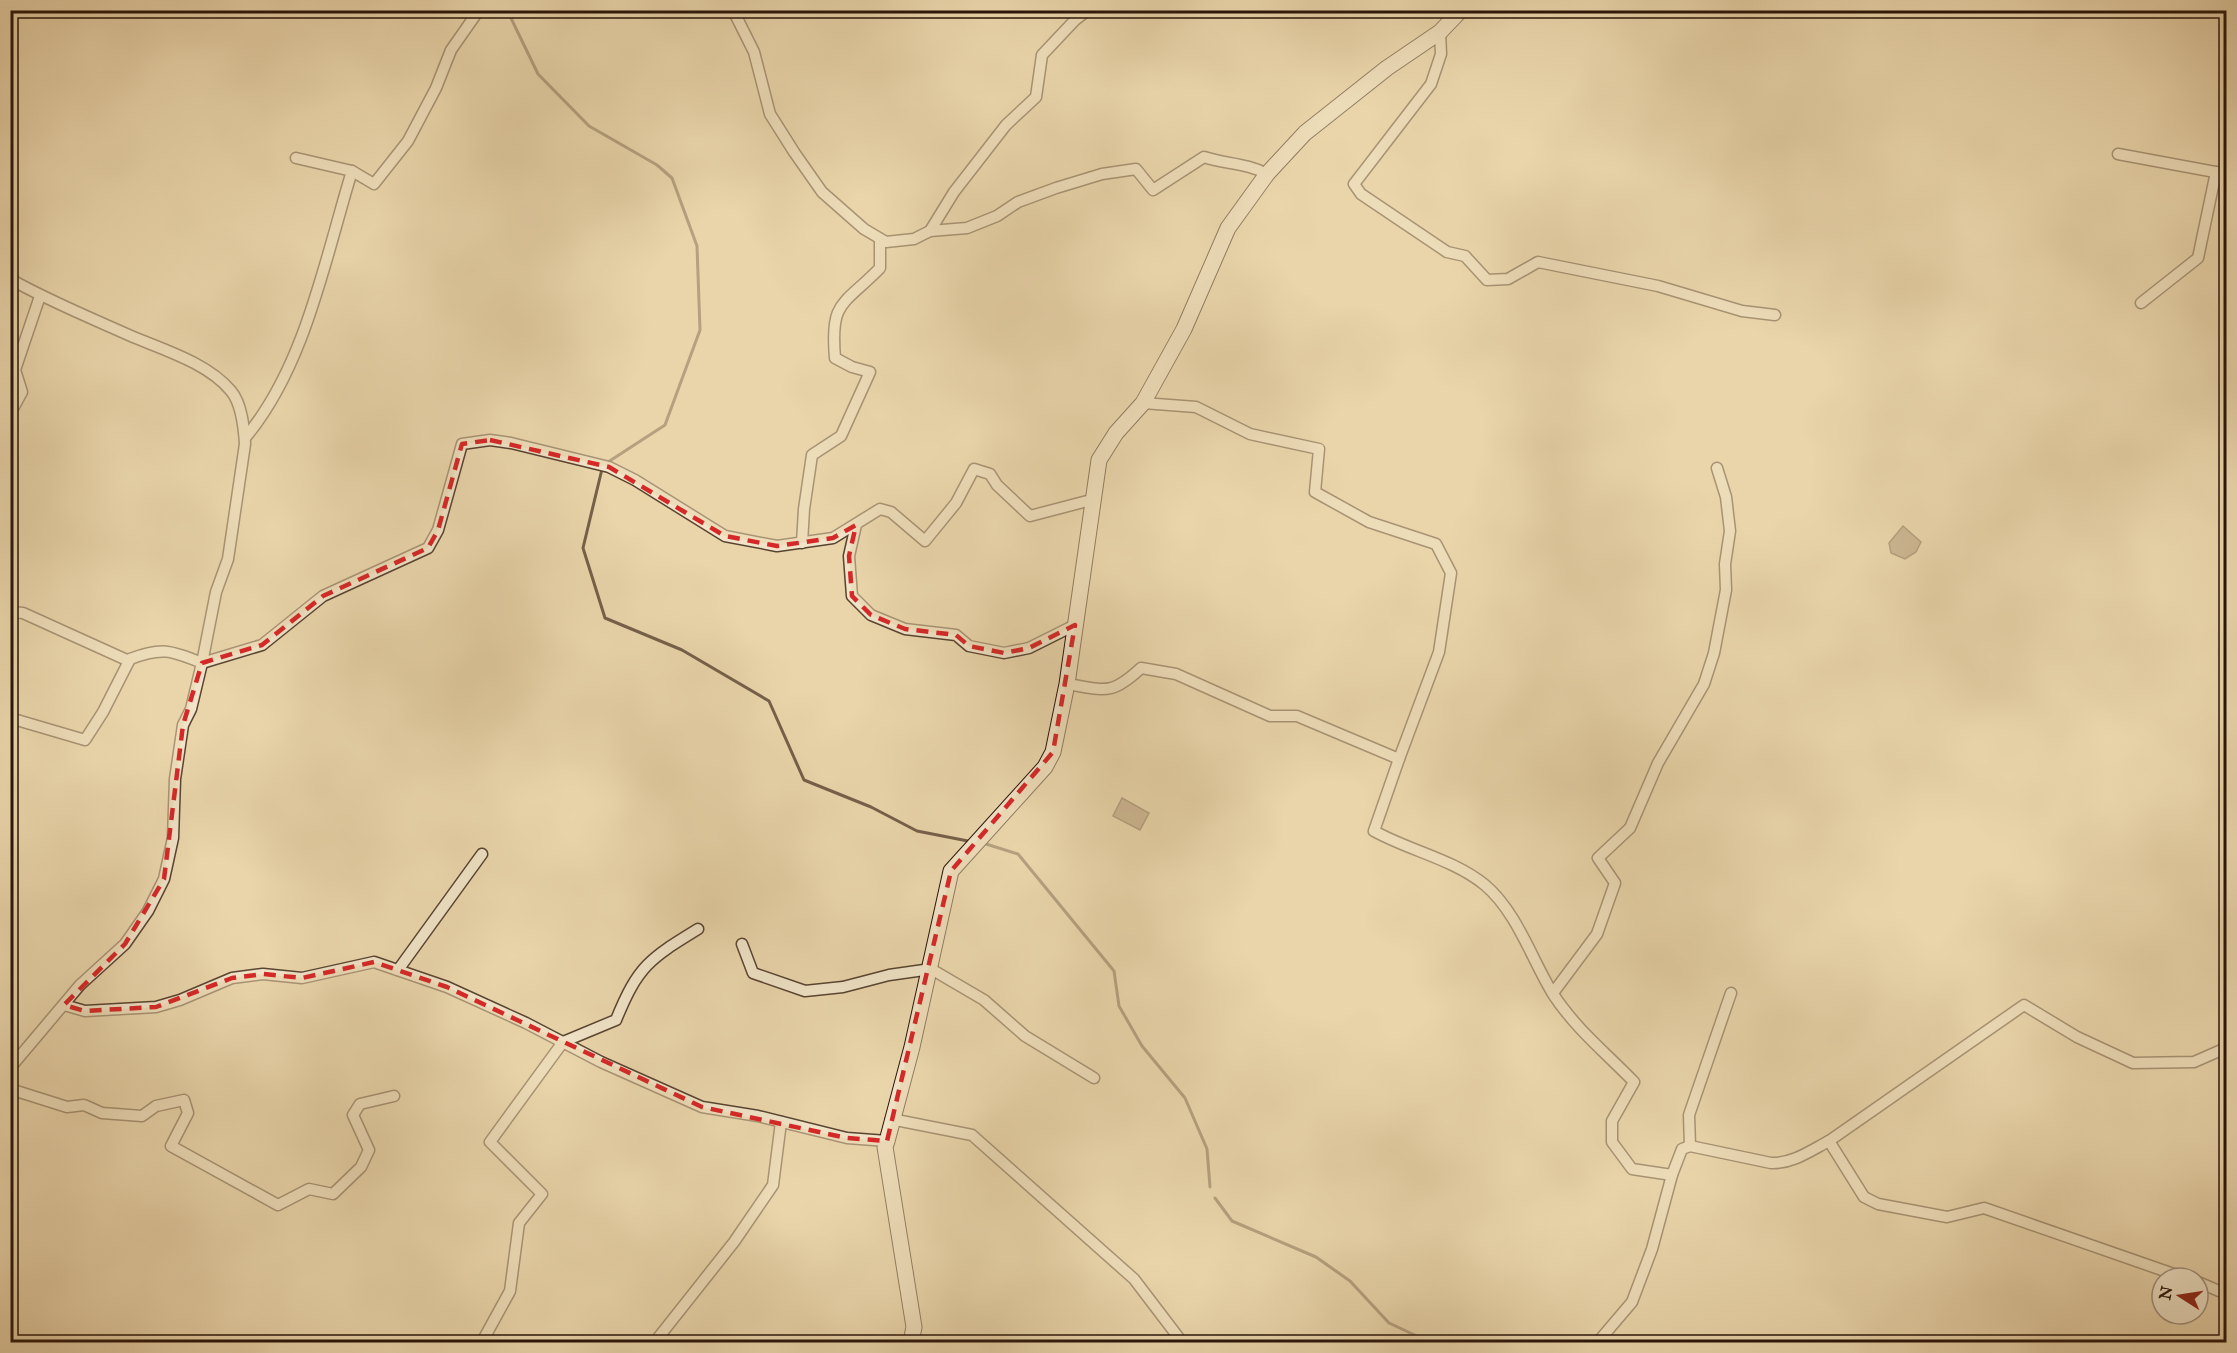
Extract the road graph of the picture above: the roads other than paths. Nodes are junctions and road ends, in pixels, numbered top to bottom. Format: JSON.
{"nodes":[{"id":1,"x":479,"y":10,"type":"edge"},
{"id":2,"x":733,"y":10,"type":"edge"},
{"id":3,"x":1088,"y":10,"type":"edge"},
{"id":4,"x":1461,"y":10,"type":"edge"},
{"id":5,"x":1440,"y":32,"type":"junction"},
{"id":6,"x":2118,"y":154,"type":"dead end"},
{"id":7,"x":296,"y":158,"type":"dead end"},
{"id":8,"x":352,"y":171,"type":"junction"},
{"id":9,"x":2221,"y":173,"type":"edge"},
{"id":10,"x":1267,"y":174,"type":"junction"},
{"id":11,"x":930,"y":231,"type":"junction"},
{"id":12,"x":879,"y":239,"type":"junction"},
{"id":13,"x":10,"y":279,"type":"edge"},
{"id":14,"x":40,"y":296,"type":"junction"},
{"id":15,"x":2141,"y":303,"type":"dead end"},
{"id":16,"x":1774,"y":315,"type":"dead end"},
{"id":17,"x":1143,"y":403,"type":"junction"},
{"id":18,"x":10,"y":414,"type":"edge"},
{"id":19,"x":245,"y":438,"type":"junction"},
{"id":20,"x":1717,"y":468,"type":"dead end"},
{"id":21,"x":1091,"y":500,"type":"junction"},
{"id":22,"x":856,"y":525,"type":"junction"},
{"id":23,"x":802,"y":543,"type":"junction"},
{"id":24,"x":10,"y":612,"type":"edge"},
{"id":25,"x":1075,"y":625,"type":"junction"},
{"id":26,"x":129,"y":661,"type":"junction"},
{"id":27,"x":202,"y":663,"type":"junction"},
{"id":28,"x":1067,"y":684,"type":"junction"},
{"id":29,"x":10,"y":718,"type":"edge"},
{"id":30,"x":1399,"y":759,"type":"junction"},
{"id":31,"x":482,"y":854,"type":"dead end"},
{"id":32,"x":698,"y":929,"type":"dead end"},
{"id":33,"x":742,"y":944,"type":"dead end"},
{"id":34,"x":931,"y":969,"type":"junction"},
{"id":35,"x":398,"y":970,"type":"junction"},
{"id":36,"x":1553,"y":993,"type":"junction"},
{"id":37,"x":1731,"y":993,"type":"dead end"},
{"id":38,"x":64,"y":1005,"type":"junction"},
{"id":39,"x":563,"y":1042,"type":"junction"},
{"id":40,"x":2226,"y":1048,"type":"edge"},
{"id":41,"x":10,"y":1068,"type":"edge"},
{"id":42,"x":1094,"y":1078,"type":"dead end"},
{"id":43,"x":10,"y":1089,"type":"edge"},
{"id":44,"x":394,"y":1096,"type":"dead end"},
{"id":45,"x":891,"y":1119,"type":"junction"},
{"id":46,"x":782,"y":1122,"type":"junction"},
{"id":47,"x":886,"y":1141,"type":"junction"},
{"id":48,"x":1829,"y":1141,"type":"junction"},
{"id":49,"x":1690,"y":1146,"type":"junction"},
{"id":50,"x":1672,"y":1176,"type":"junction"},
{"id":51,"x":2151,"y":1266,"type":"edge"},
{"id":52,"x":2210,"y":1287,"type":"edge"},
{"id":53,"x":2226,"y":1294,"type":"edge"},
{"id":54,"x":482,"y":1342,"type":"edge"},
{"id":55,"x":657,"y":1342,"type":"edge"},
{"id":56,"x":911,"y":1342,"type":"edge"},
{"id":57,"x":1182,"y":1342,"type":"edge"},
{"id":58,"x":1598,"y":1342,"type":"edge"}],
"edges":[{"from":1,"to":8,"type":"street"},
{"from":2,"to":12,"type":"street"},
{"from":3,"to":11,"type":"street"},
{"from":4,"to":5,"type":"street"},
{"from":5,"to":10,"type":"street"},
{"from":5,"to":16,"type":"street"},
{"from":6,"to":9,"type":"street"},
{"from":7,"to":8,"type":"street"},
{"from":8,"to":19,"type":"street"},
{"from":9,"to":15,"type":"street"},
{"from":10,"to":11,"type":"street"},
{"from":10,"to":17,"type":"street"},
{"from":11,"to":12,"type":"street"},
{"from":12,"to":23,"type":"street"},
{"from":13,"to":14,"type":"street"},
{"from":14,"to":18,"type":"street"},
{"from":14,"to":19,"type":"street"},
{"from":17,"to":21,"type":"street"},
{"from":17,"to":30,"type":"street"},
{"from":19,"to":27,"type":"street"},
{"from":20,"to":36,"type":"street"},
{"from":21,"to":22,"type":"street"},
{"from":21,"to":25,"type":"street"},
{"from":22,"to":23,"type":"street"},
{"from":22,"to":25,"type":"street"},
{"from":23,"to":27,"type":"street"},
{"from":24,"to":26,"type":"street"},
{"from":25,"to":28,"type":"street"},
{"from":26,"to":27,"type":"street"},
{"from":26,"to":29,"type":"street"},
{"from":27,"to":38,"type":"street"},
{"from":28,"to":30,"type":"street"},
{"from":28,"to":34,"type":"street"},
{"from":30,"to":36,"type":"street"},
{"from":31,"to":35,"type":"street"},
{"from":32,"to":39,"type":"street"},
{"from":33,"to":34,"type":"street"},
{"from":34,"to":42,"type":"street"},
{"from":34,"to":45,"type":"street"},
{"from":35,"to":38,"type":"street"},
{"from":35,"to":39,"type":"street"},
{"from":36,"to":50,"type":"street"},
{"from":37,"to":49,"type":"street"},
{"from":38,"to":41,"type":"street"},
{"from":39,"to":46,"type":"street"},
{"from":39,"to":54,"type":"street"},
{"from":40,"to":48,"type":"street"},
{"from":43,"to":44,"type":"street"},
{"from":45,"to":47,"type":"street"},
{"from":45,"to":57,"type":"street"},
{"from":46,"to":47,"type":"street"},
{"from":46,"to":55,"type":"street"},
{"from":47,"to":56,"type":"street"},
{"from":48,"to":49,"type":"street"},
{"from":48,"to":51,"type":"street"},
{"from":49,"to":50,"type":"street"},
{"from":50,"to":58,"type":"street"},
{"from":52,"to":53,"type":"street"}]}
